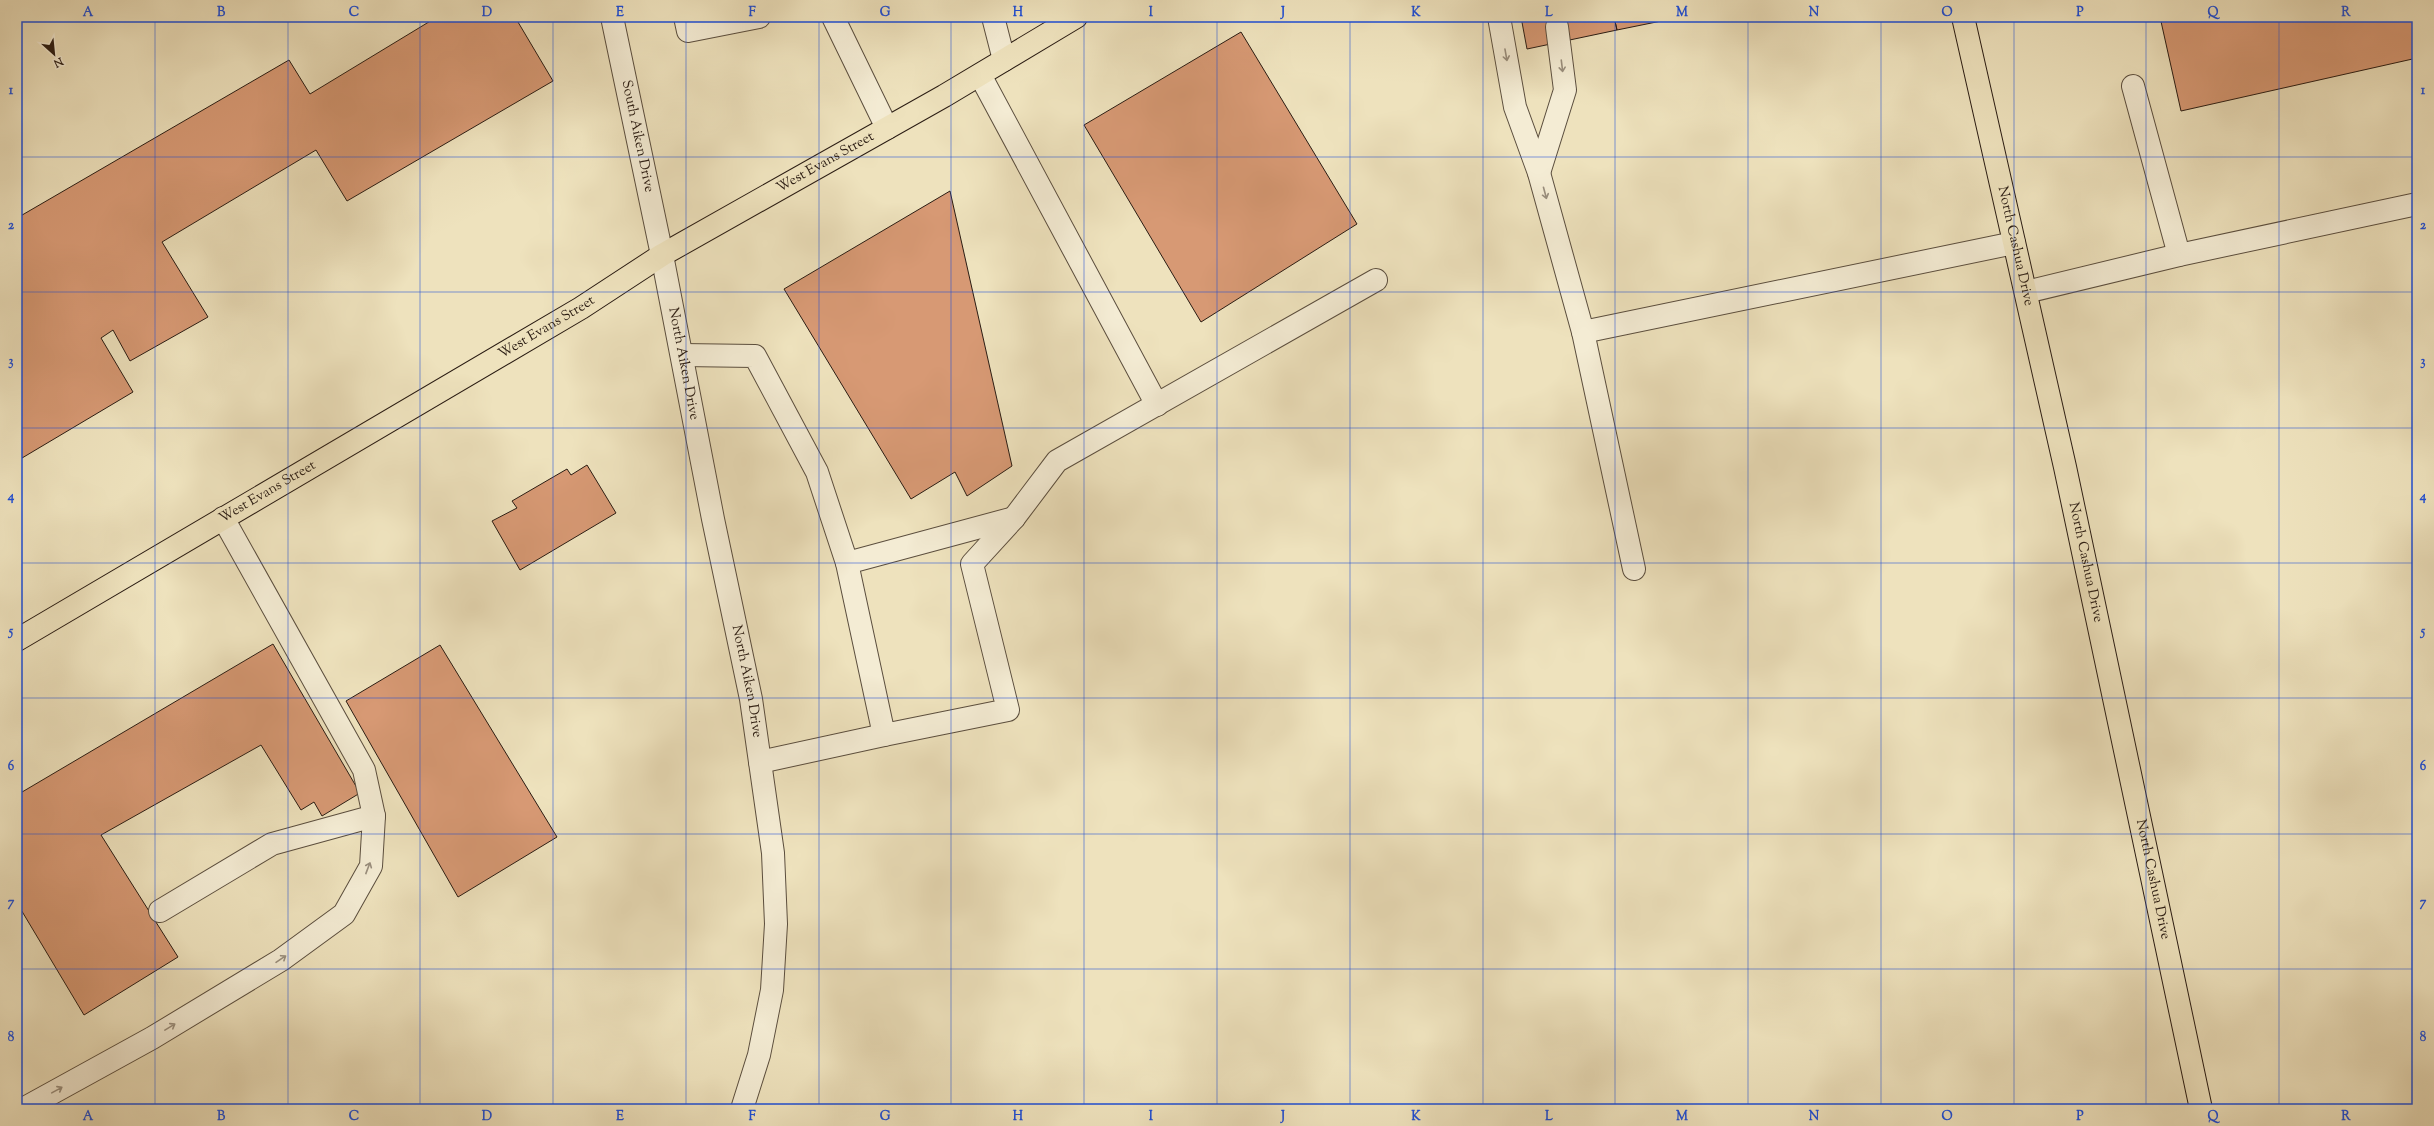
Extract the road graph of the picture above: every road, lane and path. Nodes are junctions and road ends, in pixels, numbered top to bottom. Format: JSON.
{"nodes":[{"id":1,"x":612,"y":17,"type":"edge"},
{"id":2,"x":686,"y":17,"type":"edge"},
{"id":3,"x":759,"y":17,"type":"edge"},
{"id":4,"x":833,"y":17,"type":"edge"},
{"id":5,"x":993,"y":17,"type":"edge"},
{"id":6,"x":1076,"y":17,"type":"edge"},
{"id":7,"x":1499,"y":17,"type":"edge"},
{"id":8,"x":1968,"y":18,"type":"edge"},
{"id":9,"x":1557,"y":27,"type":"dead end"},
{"id":10,"x":1004,"y":60,"type":"junction"},
{"id":11,"x":980,"y":75,"type":"junction"},
{"id":12,"x":2133,"y":86,"type":"dead end"},
{"id":13,"x":887,"y":128,"type":"junction"},
{"id":14,"x":1539,"y":173,"type":"junction"},
{"id":15,"x":2417,"y":204,"type":"edge"},
{"id":16,"x":2014,"y":244,"type":"junction"},
{"id":17,"x":662,"y":255,"type":"junction"},
{"id":18,"x":2179,"y":255,"type":"junction"},
{"id":19,"x":1376,"y":280,"type":"dead end"},
{"id":20,"x":2026,"y":292,"type":"junction"},
{"id":21,"x":1583,"y":332,"type":"junction"},
{"id":22,"x":682,"y":355,"type":"junction"},
{"id":23,"x":1157,"y":405,"type":"junction"},
{"id":24,"x":223,"y":518,"type":"junction"},
{"id":25,"x":1014,"y":518,"type":"junction"},
{"id":26,"x":847,"y":562,"type":"junction"},
{"id":27,"x":1634,"y":569,"type":"dead end"},
{"id":28,"x":17,"y":640,"type":"edge"},
{"id":29,"x":884,"y":735,"type":"junction"},
{"id":30,"x":760,"y":762,"type":"junction"},
{"id":31,"x":374,"y":816,"type":"junction"},
{"id":32,"x":160,"y":911,"type":"dead end"},
{"id":33,"x":23,"y":1109,"type":"edge"},
{"id":34,"x":742,"y":1109,"type":"edge"},
{"id":35,"x":2201,"y":1109,"type":"edge"}],
"edges":[{"from":1,"to":17,"type":"street","name":"South Aiken Drive"},
{"from":2,"to":3,"type":"street"},
{"from":4,"to":13,"type":"street"},
{"from":5,"to":10,"type":"street"},
{"from":6,"to":10,"type":"main road","name":"West Evans Street"},
{"from":7,"to":14,"type":"street","one_way":true},
{"from":8,"to":16,"type":"main road","name":"North Cashua Drive"},
{"from":9,"to":14,"type":"street","one_way":true},
{"from":10,"to":11,"type":"main road","name":"West Evans Street"},
{"from":11,"to":13,"type":"main road","name":"West Evans Street"},
{"from":11,"to":23,"type":"street"},
{"from":12,"to":18,"type":"street"},
{"from":13,"to":17,"type":"main road","name":"West Evans Street"},
{"from":14,"to":21,"type":"street","one_way":true},
{"from":15,"to":18,"type":"street"},
{"from":16,"to":20,"type":"main road","name":"North Cashua Drive"},
{"from":16,"to":21,"type":"street"},
{"from":17,"to":22,"type":"street","name":"North Aiken Drive"},
{"from":17,"to":24,"type":"main road","name":"West Evans Street"},
{"from":18,"to":20,"type":"street"},
{"from":19,"to":23,"type":"street"},
{"from":20,"to":35,"type":"main road","name":"North Cashua Drive"},
{"from":21,"to":27,"type":"street"},
{"from":22,"to":26,"type":"street"},
{"from":22,"to":30,"type":"street","name":"North Aiken Drive"},
{"from":23,"to":25,"type":"street"},
{"from":24,"to":28,"type":"main road","name":"West Evans Street"},
{"from":24,"to":31,"type":"street"},
{"from":25,"to":26,"type":"street"},
{"from":25,"to":29,"type":"street"},
{"from":26,"to":29,"type":"street"},
{"from":29,"to":30,"type":"street"},
{"from":30,"to":34,"type":"street","name":"North Aiken Drive"},
{"from":31,"to":32,"type":"street"},
{"from":33,"to":31,"type":"street","one_way":true}]}
